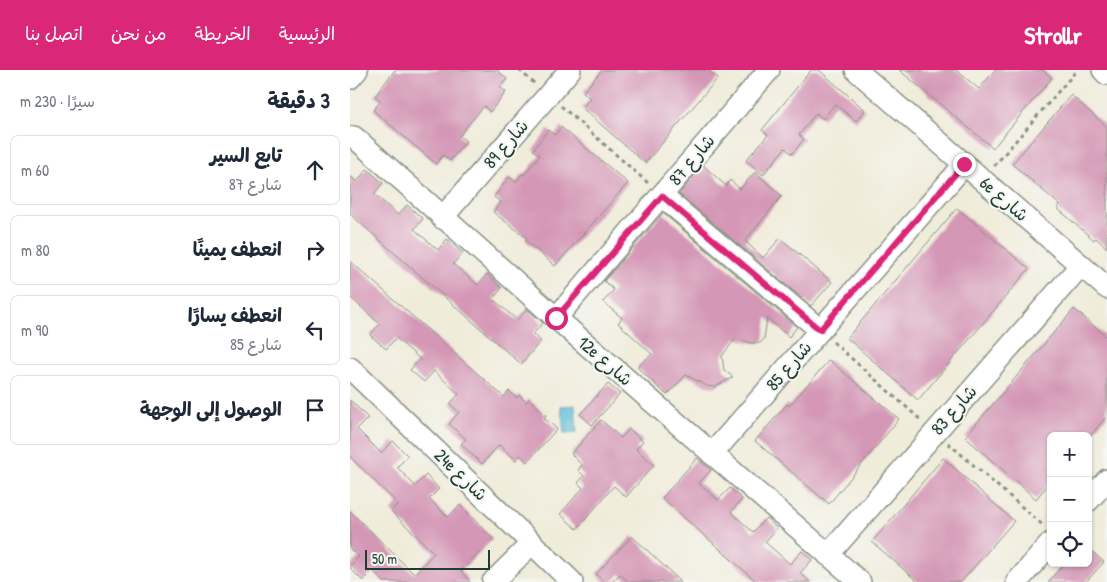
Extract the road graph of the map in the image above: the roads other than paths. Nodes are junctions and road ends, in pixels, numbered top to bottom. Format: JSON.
{"nodes":[{"id":1,"x":357,"y":70,"type":"edge"},
{"id":2,"x":570,"y":70,"type":"edge"},
{"id":3,"x":769,"y":70,"type":"edge"},
{"id":4,"x":856,"y":70,"type":"edge"},
{"id":5,"x":1103,"y":70,"type":"edge"},
{"id":6,"x":1107,"y":74,"type":"edge"},
{"id":7,"x":350,"y":78,"type":"edge"},
{"id":8,"x":354,"y":137,"type":"dead end"},
{"id":9,"x":964,"y":164,"type":"junction"},
{"id":10,"x":662,"y":196,"type":"junction"},
{"id":11,"x":442,"y":218,"type":"junction"},
{"id":12,"x":1081,"y":266,"type":"junction"},
{"id":13,"x":1107,"y":288,"type":"edge"},
{"id":14,"x":556,"y":318,"type":"junction"},
{"id":15,"x":820,"y":330,"type":"junction"},
{"id":16,"x":350,"y":368,"type":"edge"},
{"id":17,"x":712,"y":454,"type":"junction"},
{"id":18,"x":1107,"y":480,"type":"edge"},
{"id":19,"x":1092,"y":497,"type":"edge"},
{"id":20,"x":532,"y":543,"type":"junction"},
{"id":21,"x":1047,"y":548,"type":"edge"},
{"id":22,"x":828,"y":555,"type":"junction"},
{"id":23,"x":493,"y":582,"type":"edge"},
{"id":24,"x":572,"y":582,"type":"edge"},
{"id":25,"x":860,"y":582,"type":"edge"},
{"id":26,"x":1017,"y":582,"type":"edge"}],
"edges":[{"from":1,"to":7,"type":"street"},
{"from":2,"to":11,"type":"street","name":"شارع 89"},
{"from":3,"to":10,"type":"street","name":"شارع 87"},
{"from":4,"to":9,"type":"street","name":"6e شارع"},
{"from":5,"to":6,"type":"street"},
{"from":8,"to":11,"type":"street","name":"12e شارع"},
{"from":9,"to":12,"type":"street","name":"6e شارع"},
{"from":9,"to":15,"type":"street","name":"شارع 85"},
{"from":10,"to":14,"type":"street","name":"شارع 87"},
{"from":10,"to":15,"type":"street"},
{"from":11,"to":14,"type":"street","name":"12e شارع"},
{"from":12,"to":13,"type":"street","name":"6e شارع"},
{"from":12,"to":22,"type":"street","name":"شارع 83"},
{"from":14,"to":17,"type":"street","name":"12e شارع"},
{"from":15,"to":17,"type":"street","name":"شارع 85"},
{"from":16,"to":20,"type":"street","name":"24e شارع"},
{"from":17,"to":22,"type":"street","name":"12e شارع"},
{"from":18,"to":19,"type":"street"},
{"from":20,"to":23,"type":"street"},
{"from":20,"to":24,"type":"street","name":"24e شارع"},
{"from":21,"to":26,"type":"street"},
{"from":22,"to":25,"type":"street","name":"12e شارع"}]}
